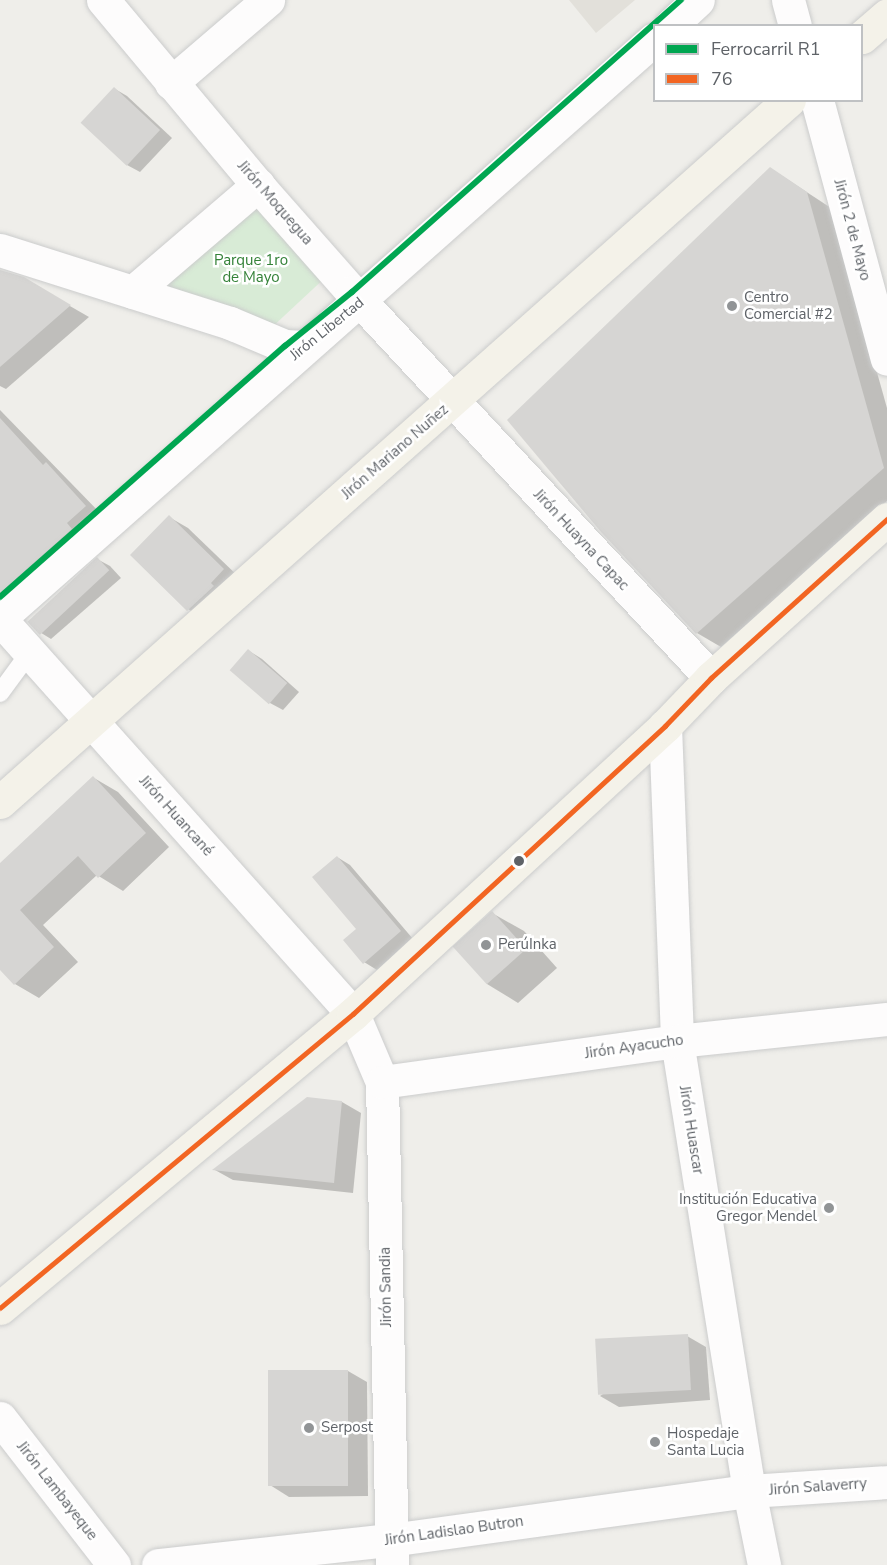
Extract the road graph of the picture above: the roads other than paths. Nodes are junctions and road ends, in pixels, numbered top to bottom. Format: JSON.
{"nodes":[{"id":1,"x":103,"y":0,"type":"edge"},
{"id":2,"x":268,"y":0,"type":"edge"},
{"id":3,"x":698,"y":0,"type":"edge"},
{"id":4,"x":788,"y":0,"type":"edge"},
{"id":5,"x":887,"y":15,"type":"edge"},
{"id":6,"x":672,"y":24,"type":"edge"},
{"id":7,"x":794,"y":24,"type":"edge"},
{"id":8,"x":863,"y":35,"type":"edge"},
{"id":9,"x":653,"y":40,"type":"edge"},
{"id":10,"x":171,"y":83,"type":"junction"},
{"id":11,"x":787,"y":102,"type":"edge"},
{"id":12,"x":817,"y":102,"type":"edge"},
{"id":13,"x":258,"y":185,"type":"junction"},
{"id":14,"x":0,"y":250,"type":"edge"},
{"id":15,"x":133,"y":292,"type":"junction"},
{"id":16,"x":362,"y":301,"type":"junction"},
{"id":17,"x":304,"y":347,"type":"junction"},
{"id":18,"x":887,"y":359,"type":"edge"},
{"id":19,"x":452,"y":401,"type":"junction"},
{"id":20,"x":887,"y":519,"type":"edge"},
{"id":21,"x":0,"y":618,"type":"edge"},
{"id":22,"x":30,"y":652,"type":"junction"},
{"id":23,"x":711,"y":678,"type":"junction"},
{"id":24,"x":0,"y":693,"type":"edge"},
{"id":25,"x":91,"y":720,"type":"junction"},
{"id":26,"x":665,"y":726,"type":"junction"},
{"id":27,"x":0,"y":802,"type":"edge"},
{"id":28,"x":352,"y":1014,"type":"junction"},
{"id":29,"x":887,"y":1019,"type":"edge"},
{"id":30,"x":677,"y":1041,"type":"junction"},
{"id":31,"x":382,"y":1082,"type":"junction"},
{"id":32,"x":0,"y":1308,"type":"edge"},
{"id":33,"x":0,"y":1418,"type":"edge"},
{"id":34,"x":887,"y":1482,"type":"edge"},
{"id":35,"x":749,"y":1491,"type":"junction"},
{"id":36,"x":391,"y":1552,"type":"edge"},
{"id":37,"x":114,"y":1565,"type":"edge"},
{"id":38,"x":158,"y":1565,"type":"edge"},
{"id":39,"x":764,"y":1565,"type":"edge"}],
"edges":[{"from":1,"to":10,"type":"street","name":"Jirón Moquegua"},
{"from":2,"to":10,"type":"street"},
{"from":3,"to":6,"type":"street"},
{"from":4,"to":7,"type":"street"},
{"from":5,"to":8,"type":"main road"},
{"from":9,"to":16,"type":"street","name":"Jirón Libertad"},
{"from":10,"to":13,"type":"street","name":"Jirón Moquegua"},
{"from":11,"to":19,"type":"main road","name":"Jirón Mariano Nuñez"},
{"from":12,"to":18,"type":"street","name":"Jirón 2 de Mayo"},
{"from":13,"to":15,"type":"street"},
{"from":13,"to":16,"type":"street","name":"Jirón Moquegua"},
{"from":14,"to":15,"type":"street"},
{"from":15,"to":17,"type":"street"},
{"from":16,"to":17,"type":"street","name":"Jirón Libertad"},
{"from":16,"to":19,"type":"street","name":"Jirón Moquegua"},
{"from":17,"to":21,"type":"street","name":"Jirón Libertad"},
{"from":19,"to":23,"type":"street","name":"Jirón Huayna Capac"},
{"from":19,"to":25,"type":"main road","name":"Jirón Mariano Nuñez"},
{"from":20,"to":23,"type":"main road"},
{"from":21,"to":22,"type":"street","name":"Jirón Huancané"},
{"from":22,"to":24,"type":"lane"},
{"from":22,"to":25,"type":"street","name":"Jirón Huancané"},
{"from":23,"to":26,"type":"main road"},
{"from":25,"to":27,"type":"main road","name":"Jirón Mariano Nuñez"},
{"from":25,"to":28,"type":"street","name":"Jirón Huancané"},
{"from":26,"to":28,"type":"main road"},
{"from":26,"to":30,"type":"street","name":"Jirón Huascar"},
{"from":28,"to":31,"type":"street","name":"Jirón Sandia"},
{"from":28,"to":32,"type":"main road"},
{"from":29,"to":30,"type":"street","name":"Jirón Ayacucho"},
{"from":30,"to":31,"type":"street","name":"Jirón Ayacucho"},
{"from":30,"to":35,"type":"street","name":"Jirón Huascar"},
{"from":31,"to":36,"type":"street","name":"Jirón Sandia"},
{"from":33,"to":37,"type":"street","name":"Jirón Lambayeque"},
{"from":34,"to":35,"type":"street","name":"Jirón Salaverry"},
{"from":35,"to":36,"type":"street","name":"Jirón Ladislao Butron"},
{"from":35,"to":39,"type":"street","name":"Jirón Huascar"},
{"from":36,"to":38,"type":"street","name":"Jirón Ladislao Butron"}]}
